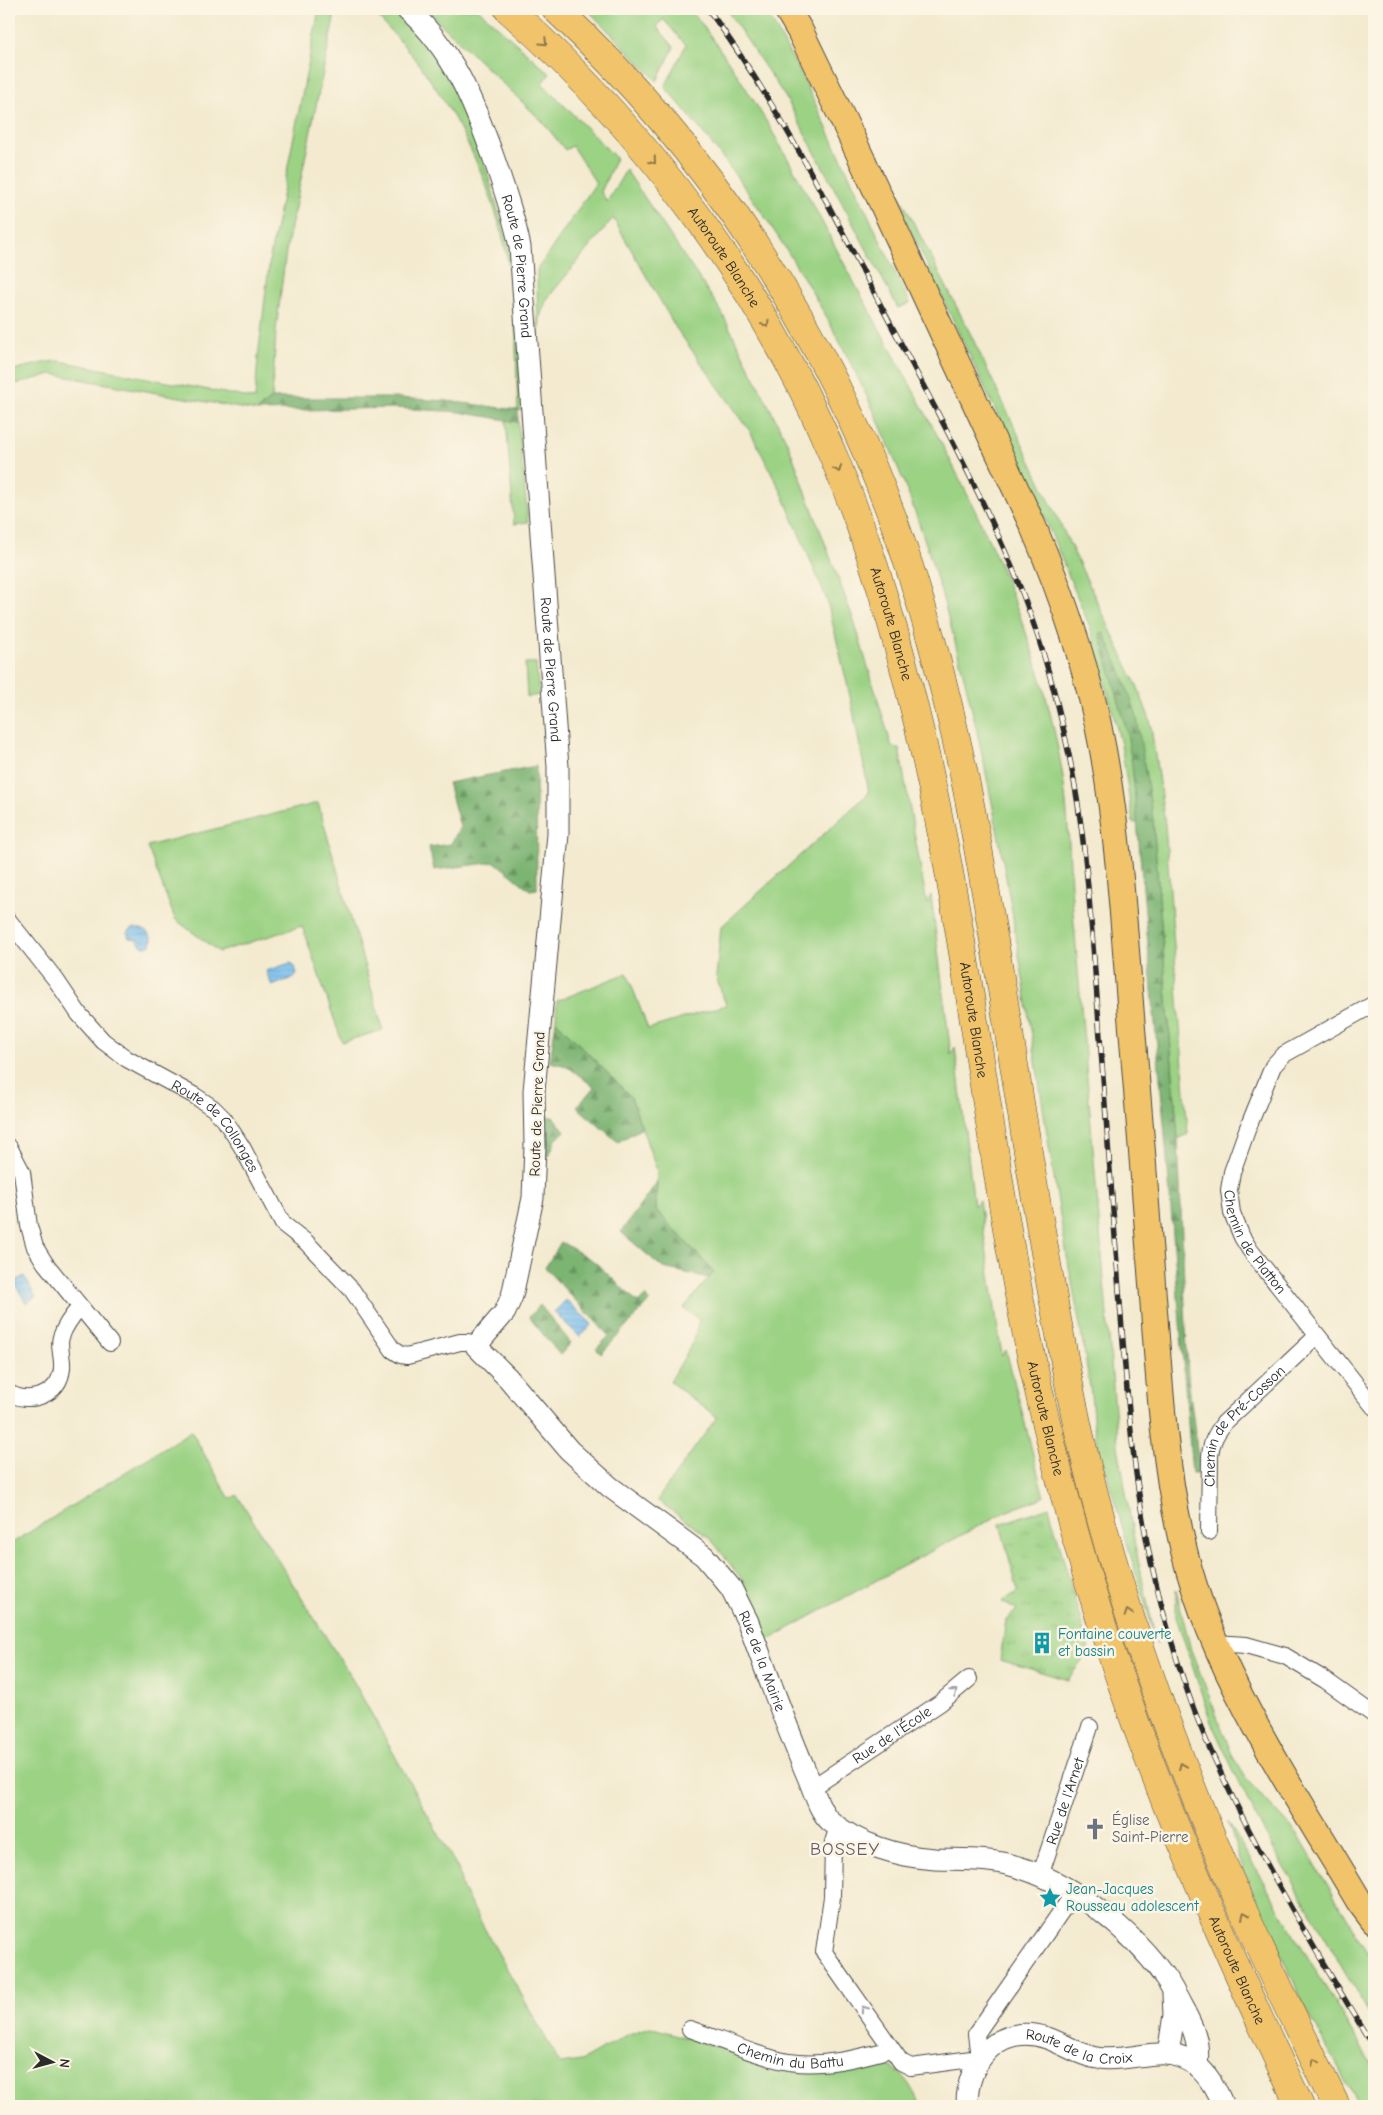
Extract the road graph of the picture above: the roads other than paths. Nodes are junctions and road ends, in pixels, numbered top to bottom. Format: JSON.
{"nodes":[{"id":1,"x":407,"y":9,"type":"edge"},
{"id":2,"x":508,"y":9,"type":"edge"},
{"id":3,"x":556,"y":9,"type":"edge"},
{"id":4,"x":786,"y":9,"type":"edge"},
{"id":5,"x":9,"y":921,"type":"edge"},
{"id":6,"x":1374,"y":1004,"type":"edge"},
{"id":7,"x":9,"y":1148,"type":"edge"},
{"id":8,"x":80,"y":1307,"type":"junction"},
{"id":9,"x":1317,"y":1336,"type":"junction"},
{"id":10,"x":110,"y":1343,"type":"dead end"},
{"id":11,"x":476,"y":1346,"type":"junction"},
{"id":12,"x":9,"y":1393,"type":"edge"},
{"id":13,"x":1374,"y":1407,"type":"edge"},
{"id":14,"x":1209,"y":1532,"type":"dead end"},
{"id":15,"x":1214,"y":1643,"type":"junction"},
{"id":16,"x":969,"y":1678,"type":"dead end"},
{"id":17,"x":1374,"y":1714,"type":"edge"},
{"id":18,"x":1090,"y":1727,"type":"dead end"},
{"id":19,"x":812,"y":1788,"type":"junction"},
{"id":20,"x":838,"y":1827,"type":"junction"},
{"id":21,"x":1040,"y":1876,"type":"junction"},
{"id":22,"x":1074,"y":1893,"type":"junction"},
{"id":23,"x":1367,"y":1911,"type":"edge"},
{"id":24,"x":1374,"y":1935,"type":"edge"},
{"id":25,"x":1171,"y":1986,"type":"junction"},
{"id":26,"x":690,"y":2029,"type":"dead end"},
{"id":27,"x":891,"y":2049,"type":"junction"},
{"id":28,"x":979,"y":2058,"type":"junction"},
{"id":29,"x":1183,"y":2059,"type":"junction"},
{"id":30,"x":967,"y":2106,"type":"edge"},
{"id":31,"x":1223,"y":2106,"type":"edge"},
{"id":32,"x":1300,"y":2106,"type":"edge"},
{"id":33,"x":1336,"y":2106,"type":"edge"}],
"edges":[{"from":1,"to":11,"type":"street","name":"Route de Pierre Grand"},
{"from":2,"to":32,"type":"highway","name":"Autoroute Blanche","one_way":true},
{"from":33,"to":3,"type":"highway","name":"Autoroute Blanche","one_way":true},
{"from":4,"to":15,"type":"main road"},
{"from":5,"to":11,"type":"street","name":"Route de Collonges"},
{"from":6,"to":9,"type":"street","name":"Chemin de Platton"},
{"from":7,"to":8,"type":"street"},
{"from":8,"to":10,"type":"street"},
{"from":8,"to":12,"type":"street"},
{"from":9,"to":13,"type":"street","name":"Chemin de Platton"},
{"from":9,"to":14,"type":"street","name":"Chemin de Pré-Cosson"},
{"from":11,"to":19,"type":"street","name":"Rue de la Mairie"},
{"from":15,"to":17,"type":"street"},
{"from":15,"to":23,"type":"main road"},
{"from":19,"to":16,"type":"street","name":"Rue de l'École","one_way":true},
{"from":18,"to":21,"type":"street","name":"Rue de l'Arnet"},
{"from":19,"to":20,"type":"street","name":"Rue de la Mairie"},
{"from":20,"to":21,"type":"street","name":"Rue de la Mairie"},
{"from":27,"to":20,"type":"street","one_way":true},
{"from":21,"to":22,"type":"street","name":"Rue de la Mairie"},
{"from":22,"to":25,"type":"street","name":"Rue de la Mairie"},
{"from":22,"to":28,"type":"street","name":"Route de la Croix"},
{"from":23,"to":24,"type":"main road"},
{"from":25,"to":29,"type":"street"},
{"from":25,"to":29,"type":"street","name":"Rue de la Mairie"},
{"from":26,"to":27,"type":"street","name":"Chemin du Battu"},
{"from":27,"to":28,"type":"street"},
{"from":28,"to":29,"type":"street","name":"Route de la Croix"},
{"from":28,"to":30,"type":"street","name":"Route de la Croix"},
{"from":29,"to":31,"type":"street"}]}
